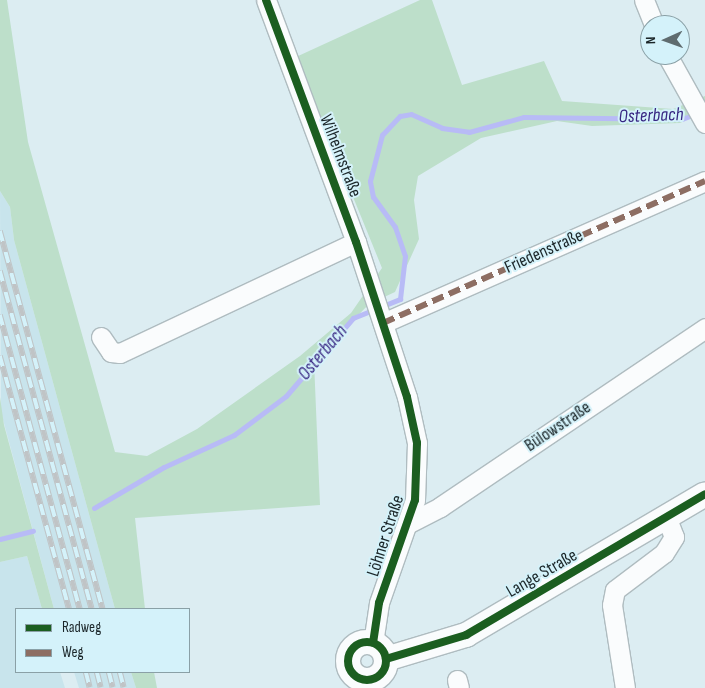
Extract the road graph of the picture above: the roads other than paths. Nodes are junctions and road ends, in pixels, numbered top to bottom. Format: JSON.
{"nodes":[{"id":1,"x":266,"y":0,"type":"edge"},
{"id":2,"x":644,"y":0,"type":"edge"},
{"id":3,"x":650,"y":15,"type":"edge"},
{"id":4,"x":673,"y":65,"type":"edge"},
{"id":5,"x":705,"y":123,"type":"edge"},
{"id":6,"x":705,"y":181,"type":"edge"},
{"id":7,"x":356,"y":242,"type":"junction"},
{"id":8,"x":381,"y":317,"type":"junction"},
{"id":9,"x":705,"y":328,"type":"edge"},
{"id":10,"x":101,"y":337,"type":"dead end"},
{"id":11,"x":705,"y":494,"type":"edge"},
{"id":12,"x":667,"y":519,"type":"junction"},
{"id":13,"x":409,"y":523,"type":"junction"},
{"id":14,"x":379,"y":651,"type":"junction"},
{"id":15,"x":353,"y":683,"type":"edge"},
{"id":16,"x":625,"y":688,"type":"edge"}],
"edges":[{"from":1,"to":7,"type":"street","name":"Wilhelmstraße"},
{"from":2,"to":3,"type":"street"},
{"from":4,"to":5,"type":"street"},
{"from":6,"to":8,"type":"street","name":"Friedenstraße"},
{"from":7,"to":8,"type":"street","name":"Wilhelmstraße"},
{"from":7,"to":10,"type":"street"},
{"from":8,"to":13,"type":"street","name":"Löhner Straße"},
{"from":9,"to":13,"type":"street","name":"Bülowstraße"},
{"from":11,"to":12,"type":"street","name":"Lange Straße"},
{"from":12,"to":14,"type":"street","name":"Lange Straße"},
{"from":12,"to":16,"type":"street"},
{"from":13,"to":14,"type":"street","name":"Löhner Straße"},
{"from":14,"to":15,"type":"street"},
{"from":14,"to":15,"type":"street"}]}
